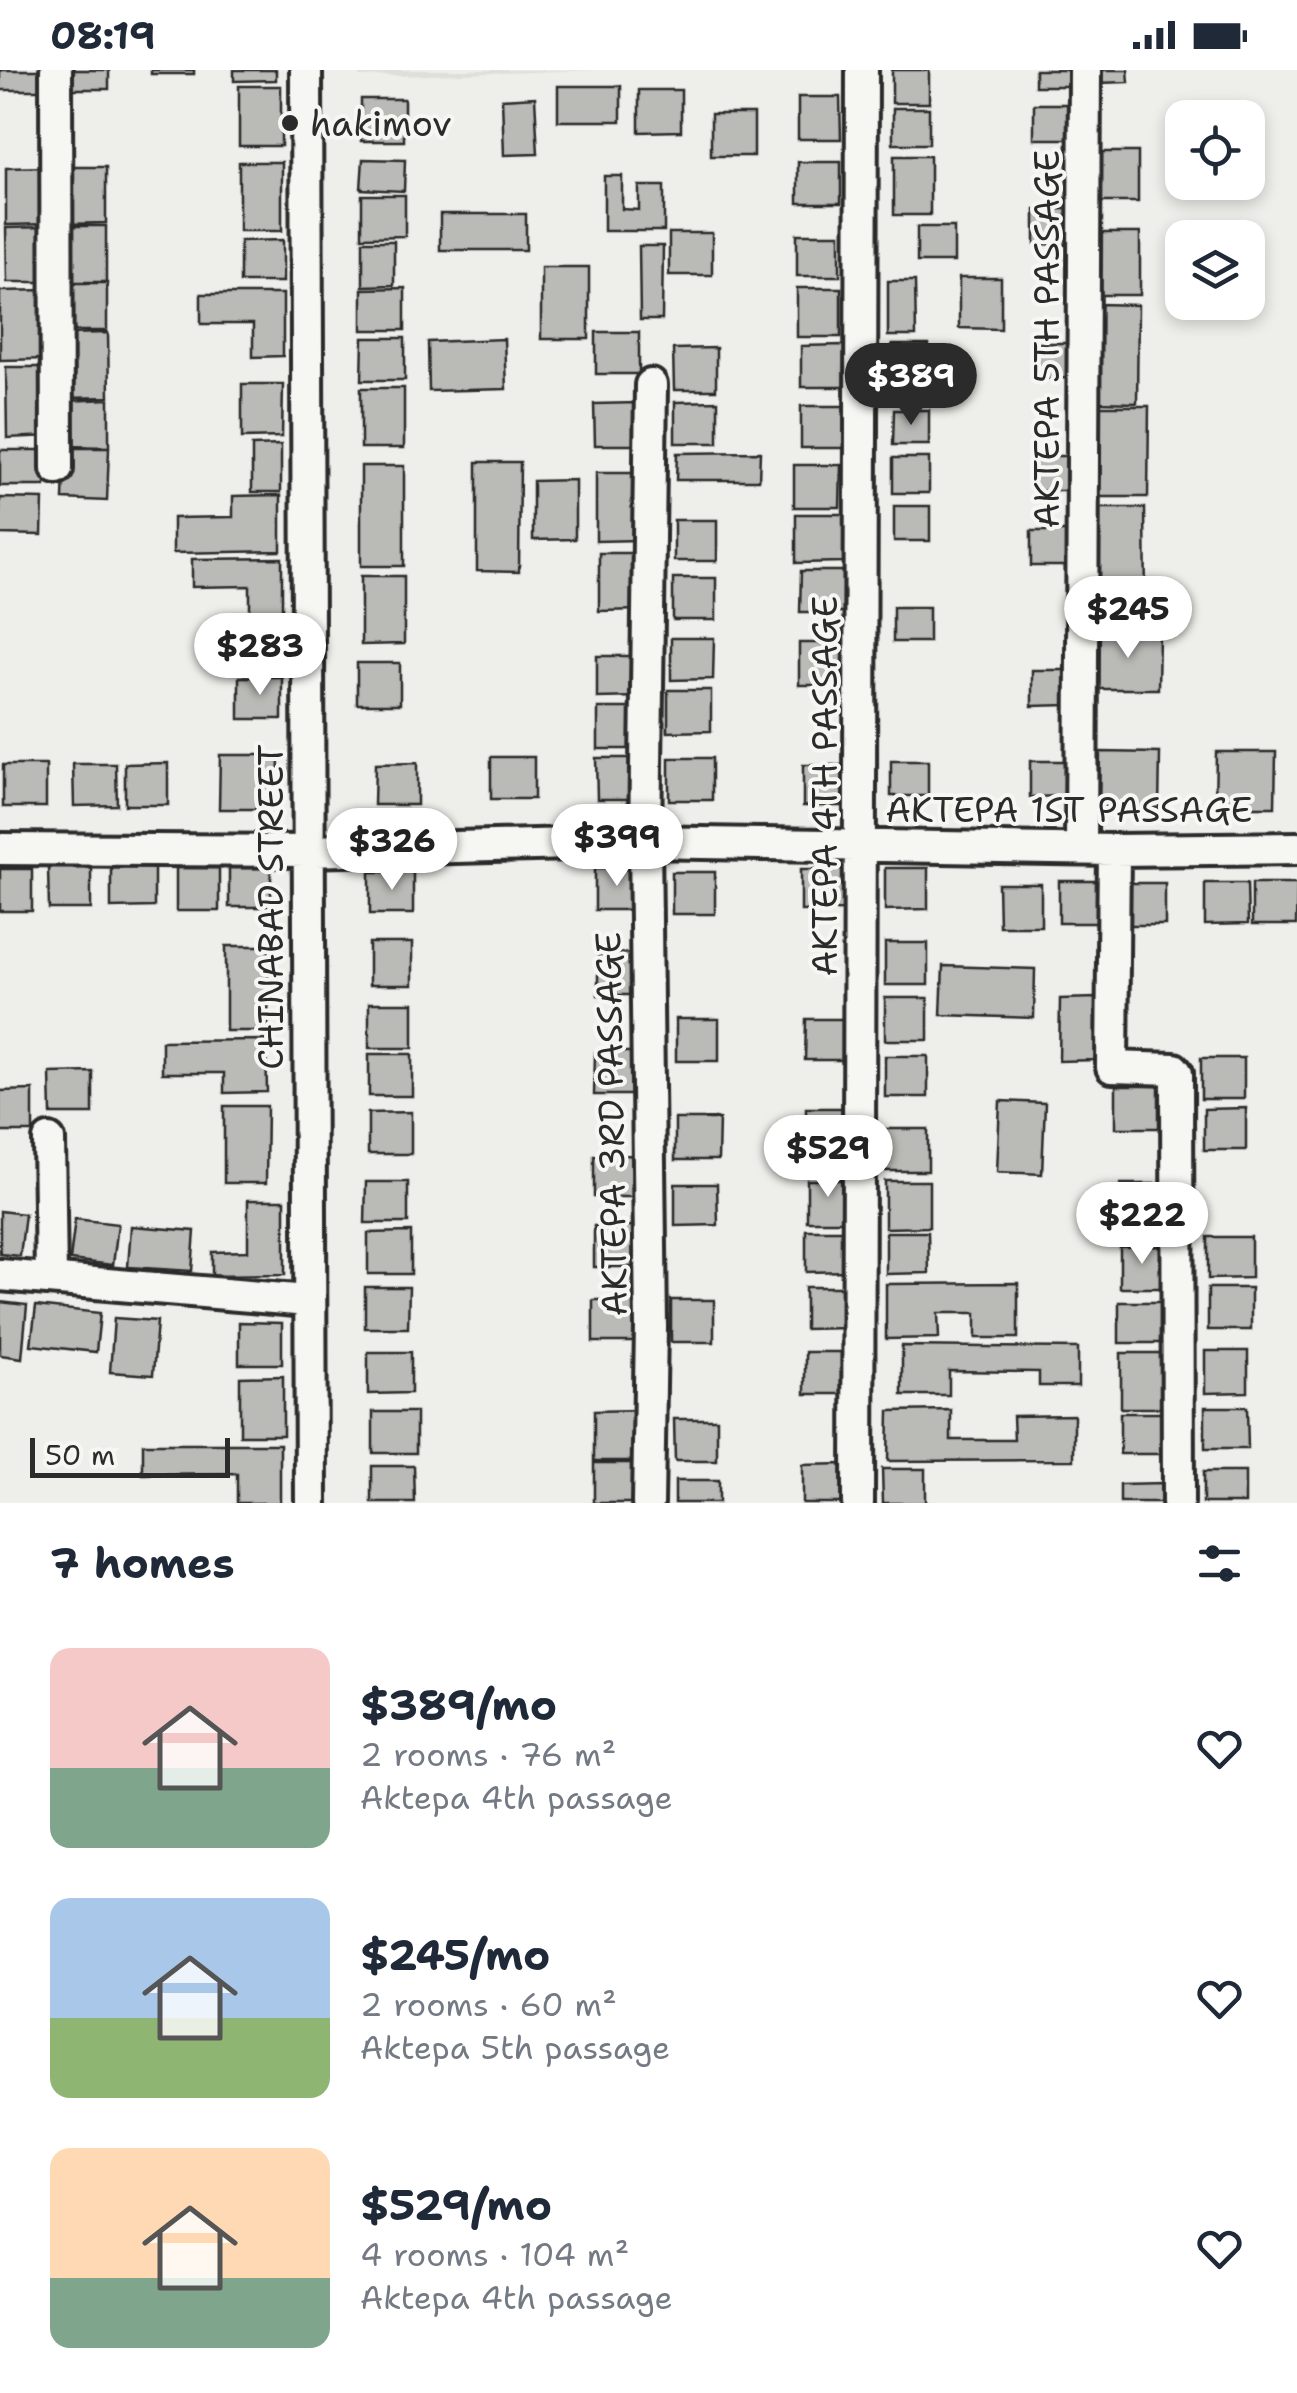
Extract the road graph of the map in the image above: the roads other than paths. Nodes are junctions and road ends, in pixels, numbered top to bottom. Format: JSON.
{"nodes":[{"id":1,"x":56,"y":70,"type":"edge"},
{"id":2,"x":306,"y":70,"type":"edge"},
{"id":3,"x":862,"y":70,"type":"edge"},
{"id":4,"x":1085,"y":70,"type":"edge"},
{"id":5,"x":651,"y":385,"type":"dead end"},
{"id":6,"x":57,"y":469,"type":"dead end"},
{"id":7,"x":645,"y":842,"type":"junction"},
{"id":8,"x":861,"y":845,"type":"junction"},
{"id":9,"x":1297,"y":848,"type":"edge"},
{"id":10,"x":0,"y":849,"type":"edge"},
{"id":11,"x":1082,"y":849,"type":"junction"},
{"id":12,"x":1114,"y":850,"type":"junction"},
{"id":13,"x":307,"y":851,"type":"junction"},
{"id":14,"x":49,"y":1140,"type":"dead end"},
{"id":15,"x":0,"y":1275,"type":"edge"},
{"id":16,"x":50,"y":1279,"type":"junction"},
{"id":17,"x":308,"y":1301,"type":"junction"},
{"id":18,"x":310,"y":1503,"type":"edge"},
{"id":19,"x":648,"y":1503,"type":"edge"},
{"id":20,"x":858,"y":1503,"type":"edge"},
{"id":21,"x":1178,"y":1503,"type":"edge"}],
"edges":[{"from":1,"to":6,"type":"street"},
{"from":2,"to":13,"type":"street","name":"CHINABAD STREET"},
{"from":3,"to":8,"type":"street","name":"AKTEPA 4TH PASSAGE"},
{"from":4,"to":11,"type":"street","name":"AKTEPA 5TH PASSAGE"},
{"from":5,"to":7,"type":"street","name":"AKTEPA 3RD PASSAGE"},
{"from":7,"to":8,"type":"street","name":"AKTEPA 1ST PASSAGE"},
{"from":7,"to":13,"type":"street","name":"AKTEPA 1ST PASSAGE"},
{"from":7,"to":19,"type":"street","name":"AKTEPA 3RD PASSAGE"},
{"from":8,"to":11,"type":"street","name":"AKTEPA 1ST PASSAGE"},
{"from":8,"to":20,"type":"street","name":"AKTEPA 4TH PASSAGE"},
{"from":9,"to":12,"type":"street","name":"AKTEPA 1ST PASSAGE"},
{"from":10,"to":13,"type":"street","name":"AKTEPA 1ST PASSAGE"},
{"from":11,"to":12,"type":"street","name":"AKTEPA 1ST PASSAGE"},
{"from":12,"to":21,"type":"street"},
{"from":13,"to":17,"type":"street","name":"CHINABAD STREET"},
{"from":14,"to":16,"type":"street"},
{"from":15,"to":16,"type":"street"},
{"from":16,"to":17,"type":"street"},
{"from":17,"to":18,"type":"street","name":"CHINABAD STREET"}]}
